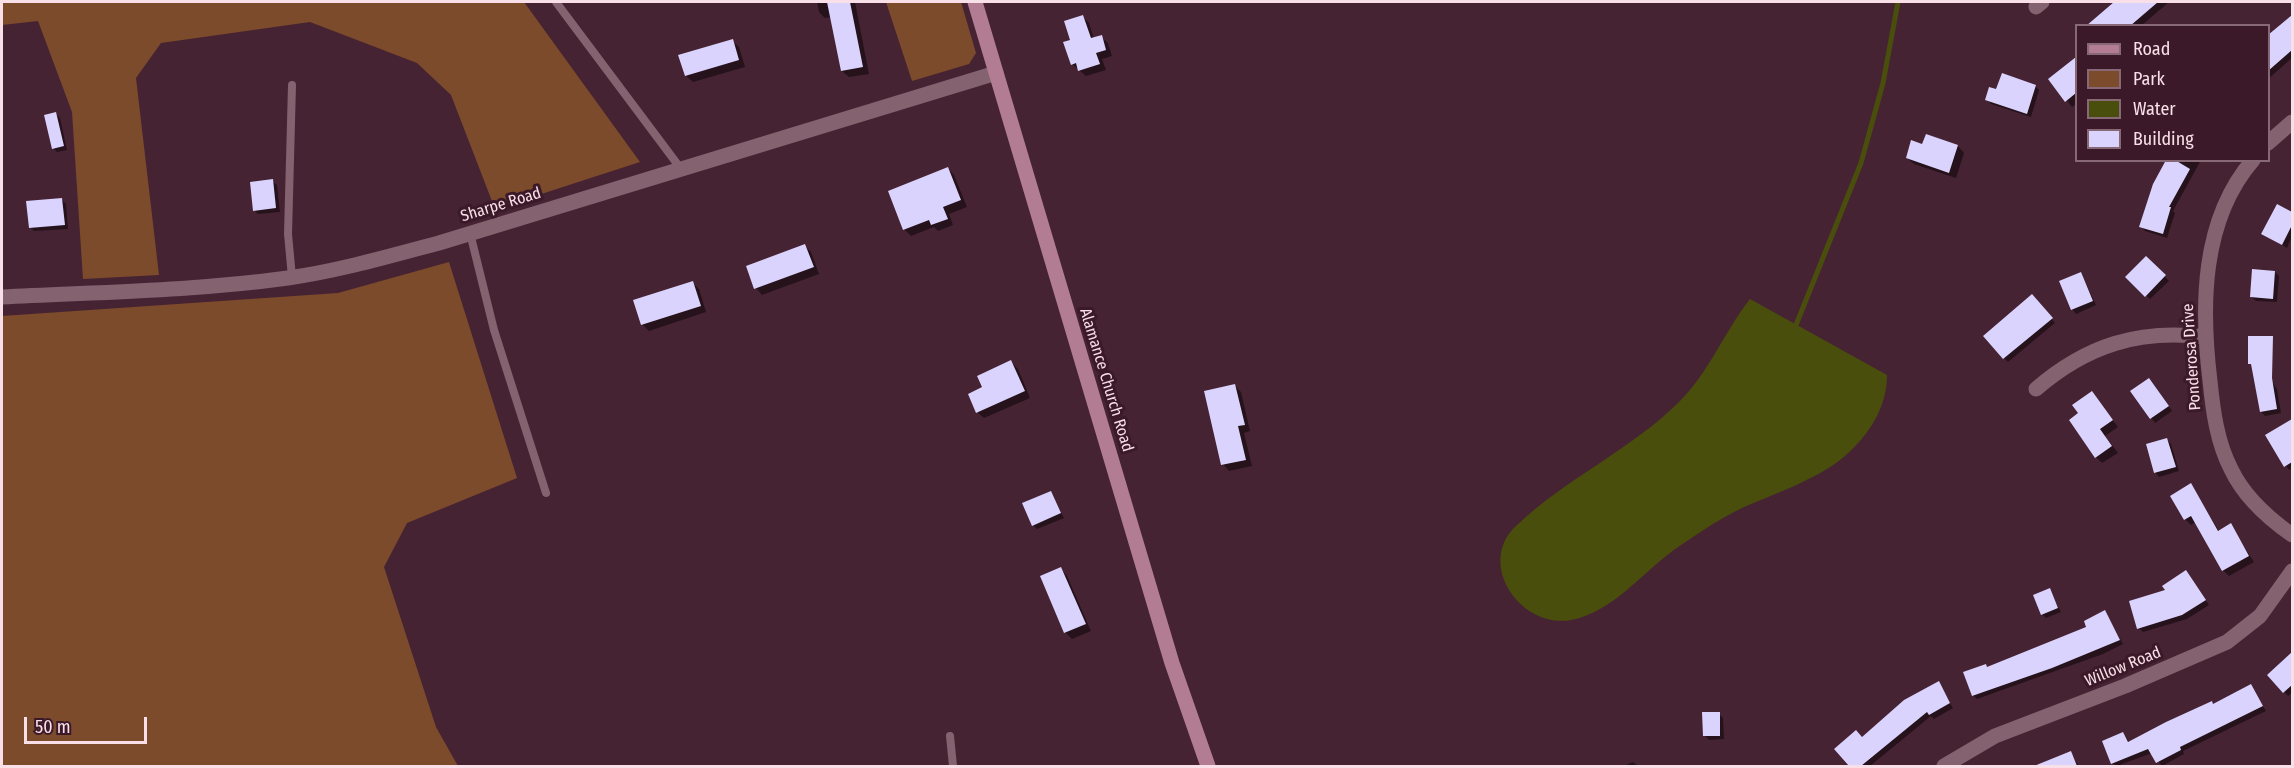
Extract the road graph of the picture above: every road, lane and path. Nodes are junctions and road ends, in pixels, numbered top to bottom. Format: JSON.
{"nodes":[{"id":1,"x":556,"y":2,"type":"edge"},
{"id":2,"x":975,"y":2,"type":"edge"},
{"id":3,"x":996,"y":73,"type":"junction"},
{"id":4,"x":292,"y":85,"type":"dead end"},
{"id":5,"x":2292,"y":122,"type":"edge"},
{"id":6,"x":2270,"y":141,"type":"edge"},
{"id":7,"x":2251,"y":162,"type":"edge"},
{"id":8,"x":681,"y":169,"type":"junction"},
{"id":9,"x":470,"y":233,"type":"junction"},
{"id":10,"x":292,"y":277,"type":"junction"},
{"id":11,"x":2,"y":297,"type":"edge"},
{"id":12,"x":2205,"y":337,"type":"junction"},
{"id":13,"x":2036,"y":388,"type":"dead end"},
{"id":14,"x":546,"y":493,"type":"dead end"},
{"id":15,"x":2292,"y":535,"type":"edge"},
{"id":16,"x":2292,"y":571,"type":"edge"},
{"id":17,"x":950,"y":736,"type":"dead end"},
{"id":18,"x":953,"y":766,"type":"edge"},
{"id":19,"x":1208,"y":766,"type":"edge"},
{"id":20,"x":1944,"y":766,"type":"edge"}],
"edges":[{"from":1,"to":8,"type":"lane"},
{"from":2,"to":3,"type":"main road","name":"Alamance Church Road"},
{"from":3,"to":8,"type":"street","name":"Sharpe Road"},
{"from":3,"to":19,"type":"main road","name":"Alamance Church Road"},
{"from":4,"to":10,"type":"lane"},
{"from":5,"to":6,"type":"street"},
{"from":7,"to":12,"type":"street","name":"Ponderosa Drive"},
{"from":8,"to":9,"type":"street","name":"Sharpe Road"},
{"from":9,"to":10,"type":"street","name":"Sharpe Road"},
{"from":9,"to":14,"type":"lane"},
{"from":10,"to":11,"type":"street","name":"Sharpe Road"},
{"from":12,"to":13,"type":"street"},
{"from":12,"to":15,"type":"street","name":"Ponderosa Drive"},
{"from":16,"to":20,"type":"street","name":"Willow Road"},
{"from":17,"to":18,"type":"lane"}]}
